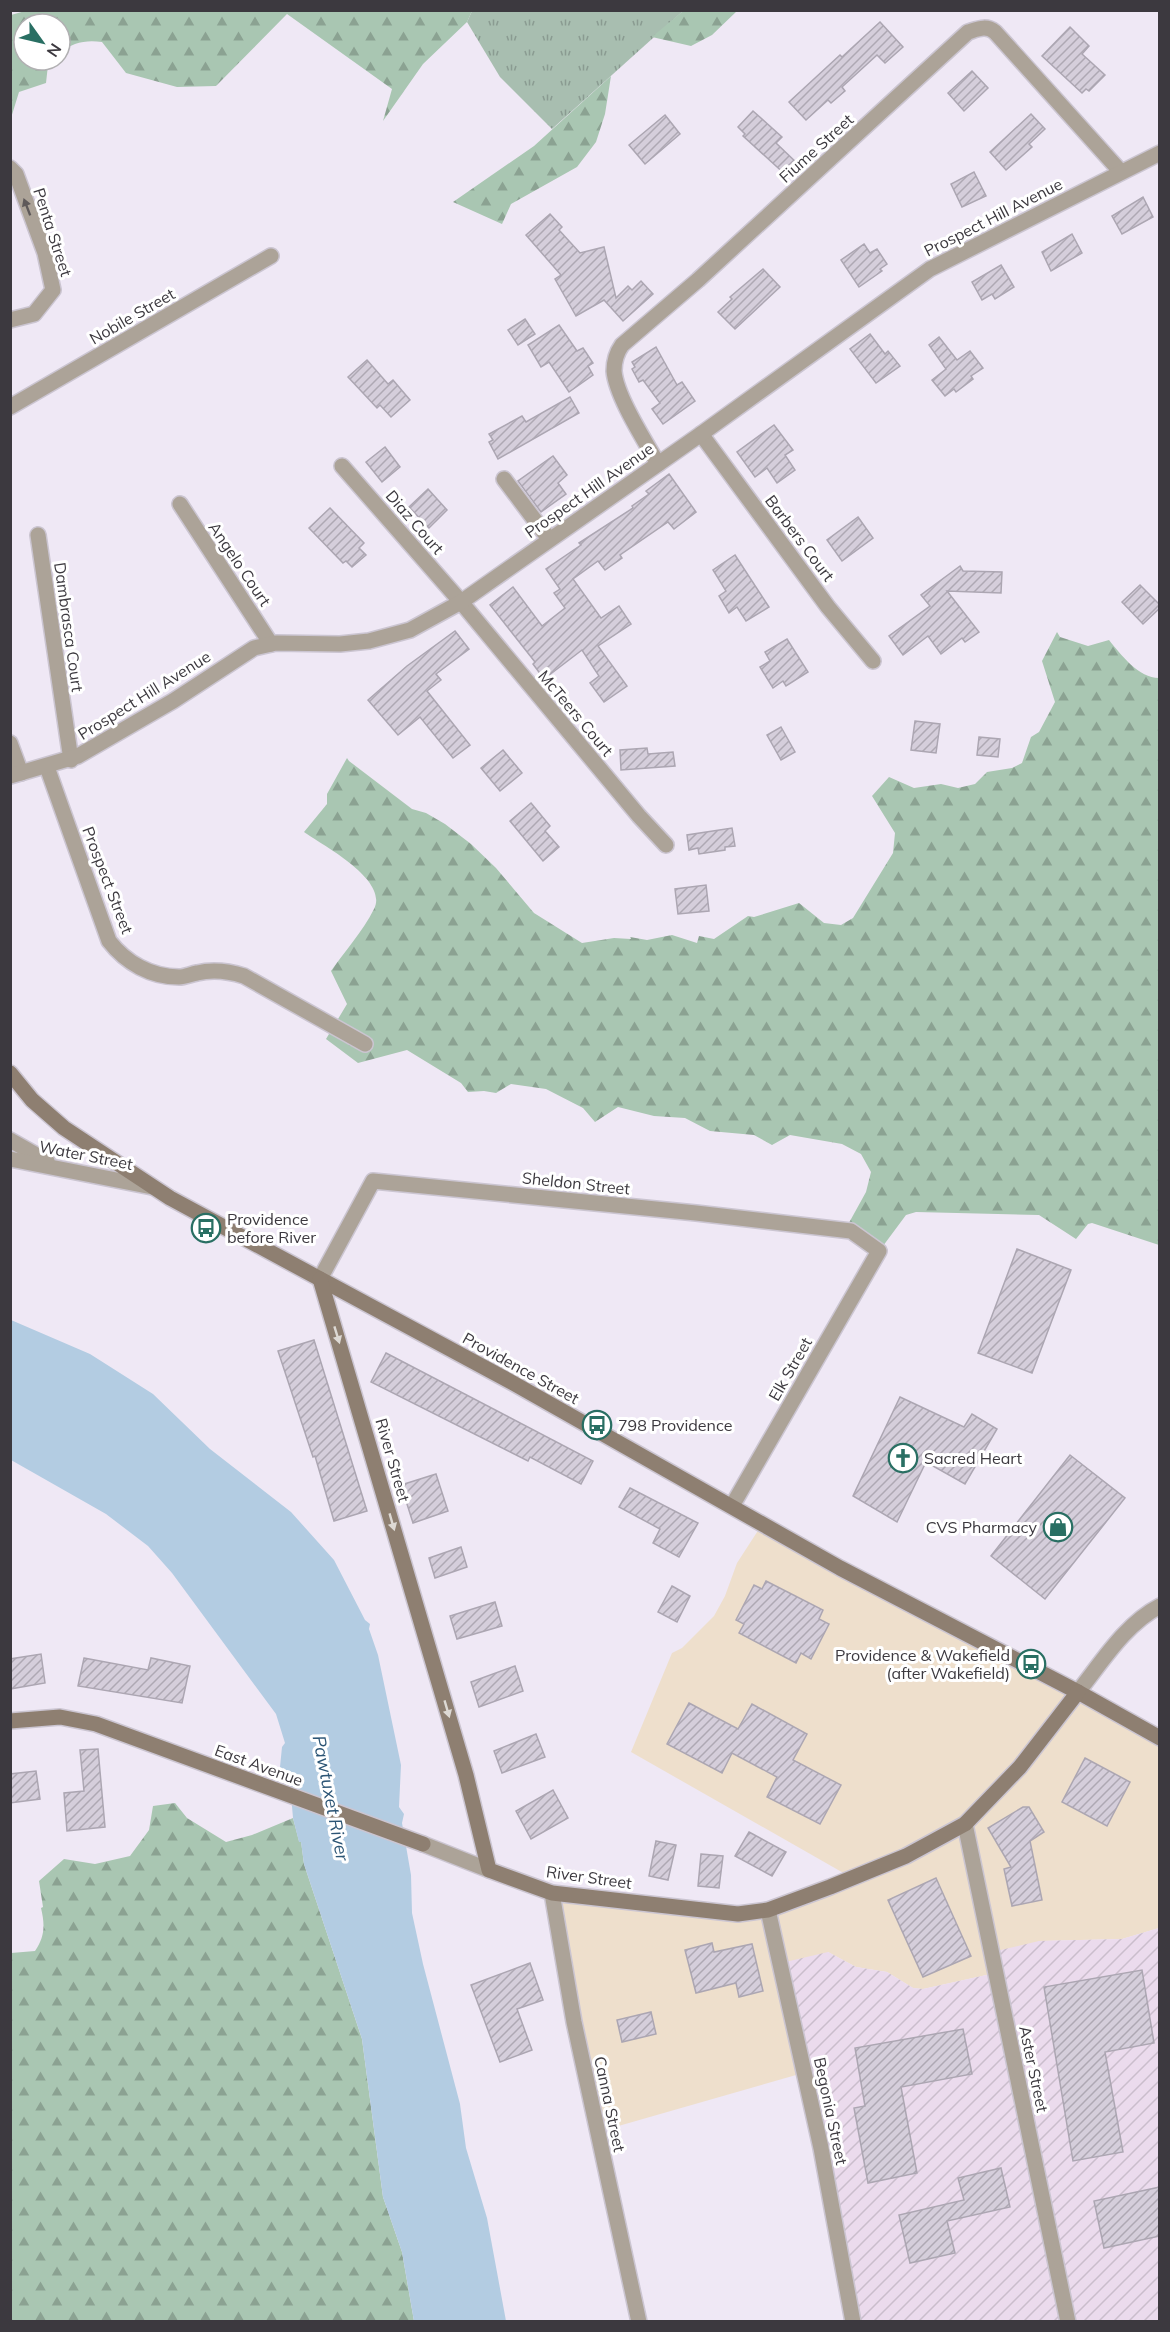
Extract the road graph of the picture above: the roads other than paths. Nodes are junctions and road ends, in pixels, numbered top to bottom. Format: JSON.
{"nodes":[{"id":1,"x":1160,"y":153,"type":"edge"},
{"id":2,"x":10,"y":168,"type":"edge"},
{"id":3,"x":1121,"y":172,"type":"junction"},
{"id":4,"x":271,"y":256,"type":"dead end"},
{"id":5,"x":10,"y":320,"type":"edge"},
{"id":6,"x":10,"y":407,"type":"edge"},
{"id":7,"x":701,"y":434,"type":"junction"},
{"id":8,"x":658,"y":464,"type":"junction"},
{"id":9,"x":342,"y":466,"type":"dead end"},
{"id":10,"x":504,"y":479,"type":"dead end"},
{"id":11,"x":180,"y":504,"type":"dead end"},
{"id":12,"x":38,"y":535,"type":"dead end"},
{"id":13,"x":549,"y":539,"type":"junction"},
{"id":14,"x":460,"y":602,"type":"junction"},
{"id":15,"x":271,"y":644,"type":"junction"},
{"id":16,"x":873,"y":661,"type":"dead end"},
{"id":17,"x":10,"y":743,"type":"edge"},
{"id":18,"x":70,"y":760,"type":"junction"},
{"id":19,"x":47,"y":766,"type":"junction"},
{"id":20,"x":16,"y":775,"type":"edge"},
{"id":21,"x":666,"y":845,"type":"dead end"},
{"id":22,"x":365,"y":1044,"type":"dead end"},
{"id":23,"x":10,"y":1073,"type":"edge"},
{"id":24,"x":10,"y":1140,"type":"edge"},
{"id":25,"x":10,"y":1159,"type":"edge"},
{"id":26,"x":55,"y":1167,"type":"junction"},
{"id":27,"x":155,"y":1187,"type":"junction"},
{"id":28,"x":879,"y":1251,"type":"joint"},
{"id":29,"x":320,"y":1279,"type":"junction"},
{"id":30,"x":732,"y":1506,"type":"junction"},
{"id":31,"x":1160,"y":1606,"type":"edge"},
{"id":32,"x":1078,"y":1692,"type":"junction"},
{"id":33,"x":10,"y":1721,"type":"edge"},
{"id":34,"x":1160,"y":1738,"type":"edge"},
{"id":35,"x":965,"y":1824,"type":"junction"},
{"id":36,"x":423,"y":1844,"type":"joint"},
{"id":37,"x":489,"y":1870,"type":"junction"},
{"id":38,"x":552,"y":1893,"type":"junction"},
{"id":39,"x":768,"y":1910,"type":"junction"},
{"id":40,"x":639,"y":2322,"type":"edge"},
{"id":41,"x":854,"y":2322,"type":"edge"},
{"id":42,"x":1068,"y":2322,"type":"edge"}],
"edges":[{"from":1,"to":3,"type":"street","name":"Prospect Hill Avenue"},
{"from":5,"to":2,"type":"street","name":"Penta Street","one_way":true},
{"from":3,"to":7,"type":"street","name":"Prospect Hill Avenue"},
{"from":3,"to":8,"type":"street","name":"Fiume Street"},
{"from":4,"to":6,"type":"street","name":"Nobile Street"},
{"from":7,"to":8,"type":"street","name":"Prospect Hill Avenue"},
{"from":7,"to":16,"type":"street","name":"Barbers Court"},
{"from":8,"to":13,"type":"street","name":"Prospect Hill Avenue"},
{"from":9,"to":14,"type":"street","name":"Diaz Court"},
{"from":10,"to":13,"type":"street"},
{"from":11,"to":15,"type":"street","name":"Angelo Court"},
{"from":12,"to":18,"type":"street","name":"Dambrasca Court"},
{"from":13,"to":14,"type":"street","name":"Prospect Hill Avenue"},
{"from":14,"to":15,"type":"street","name":"Prospect Hill Avenue"},
{"from":14,"to":21,"type":"street","name":"McTeers Court"},
{"from":15,"to":18,"type":"street","name":"Prospect Hill Avenue"},
{"from":17,"to":20,"type":"street"},
{"from":18,"to":19,"type":"street","name":"Prospect Hill Avenue"},
{"from":19,"to":20,"type":"street","name":"Prospect Hill Avenue"},
{"from":19,"to":22,"type":"street","name":"Prospect Street"},
{"from":23,"to":27,"type":"main road","name":"Providence Street"},
{"from":24,"to":26,"type":"street"},
{"from":25,"to":26,"type":"street","name":"Water Street"},
{"from":26,"to":27,"type":"street","name":"Water Street"},
{"from":27,"to":29,"type":"main road","name":"Providence Street"},
{"from":28,"to":29,"type":"street","name":"Sheldon Street"},
{"from":28,"to":30,"type":"street","name":"Elk Street"},
{"from":29,"to":30,"type":"main road","name":"Providence Street"},
{"from":29,"to":37,"type":"main road","name":"River Street","one_way":true},
{"from":30,"to":32,"type":"main road","name":"Providence Street"},
{"from":31,"to":32,"type":"street"},
{"from":32,"to":34,"type":"main road","name":"Providence Street"},
{"from":32,"to":35,"type":"main road","name":"River Street"},
{"from":33,"to":36,"type":"main road","name":"East Avenue"},
{"from":35,"to":39,"type":"main road","name":"River Street"},
{"from":35,"to":42,"type":"street","name":"Aster Street"},
{"from":36,"to":37,"type":"street","name":"East Avenue"},
{"from":37,"to":38,"type":"main road","name":"River Street"},
{"from":38,"to":39,"type":"main road","name":"River Street"},
{"from":38,"to":40,"type":"street","name":"Canna Street"},
{"from":39,"to":41,"type":"street","name":"Begonia Street"}]}
